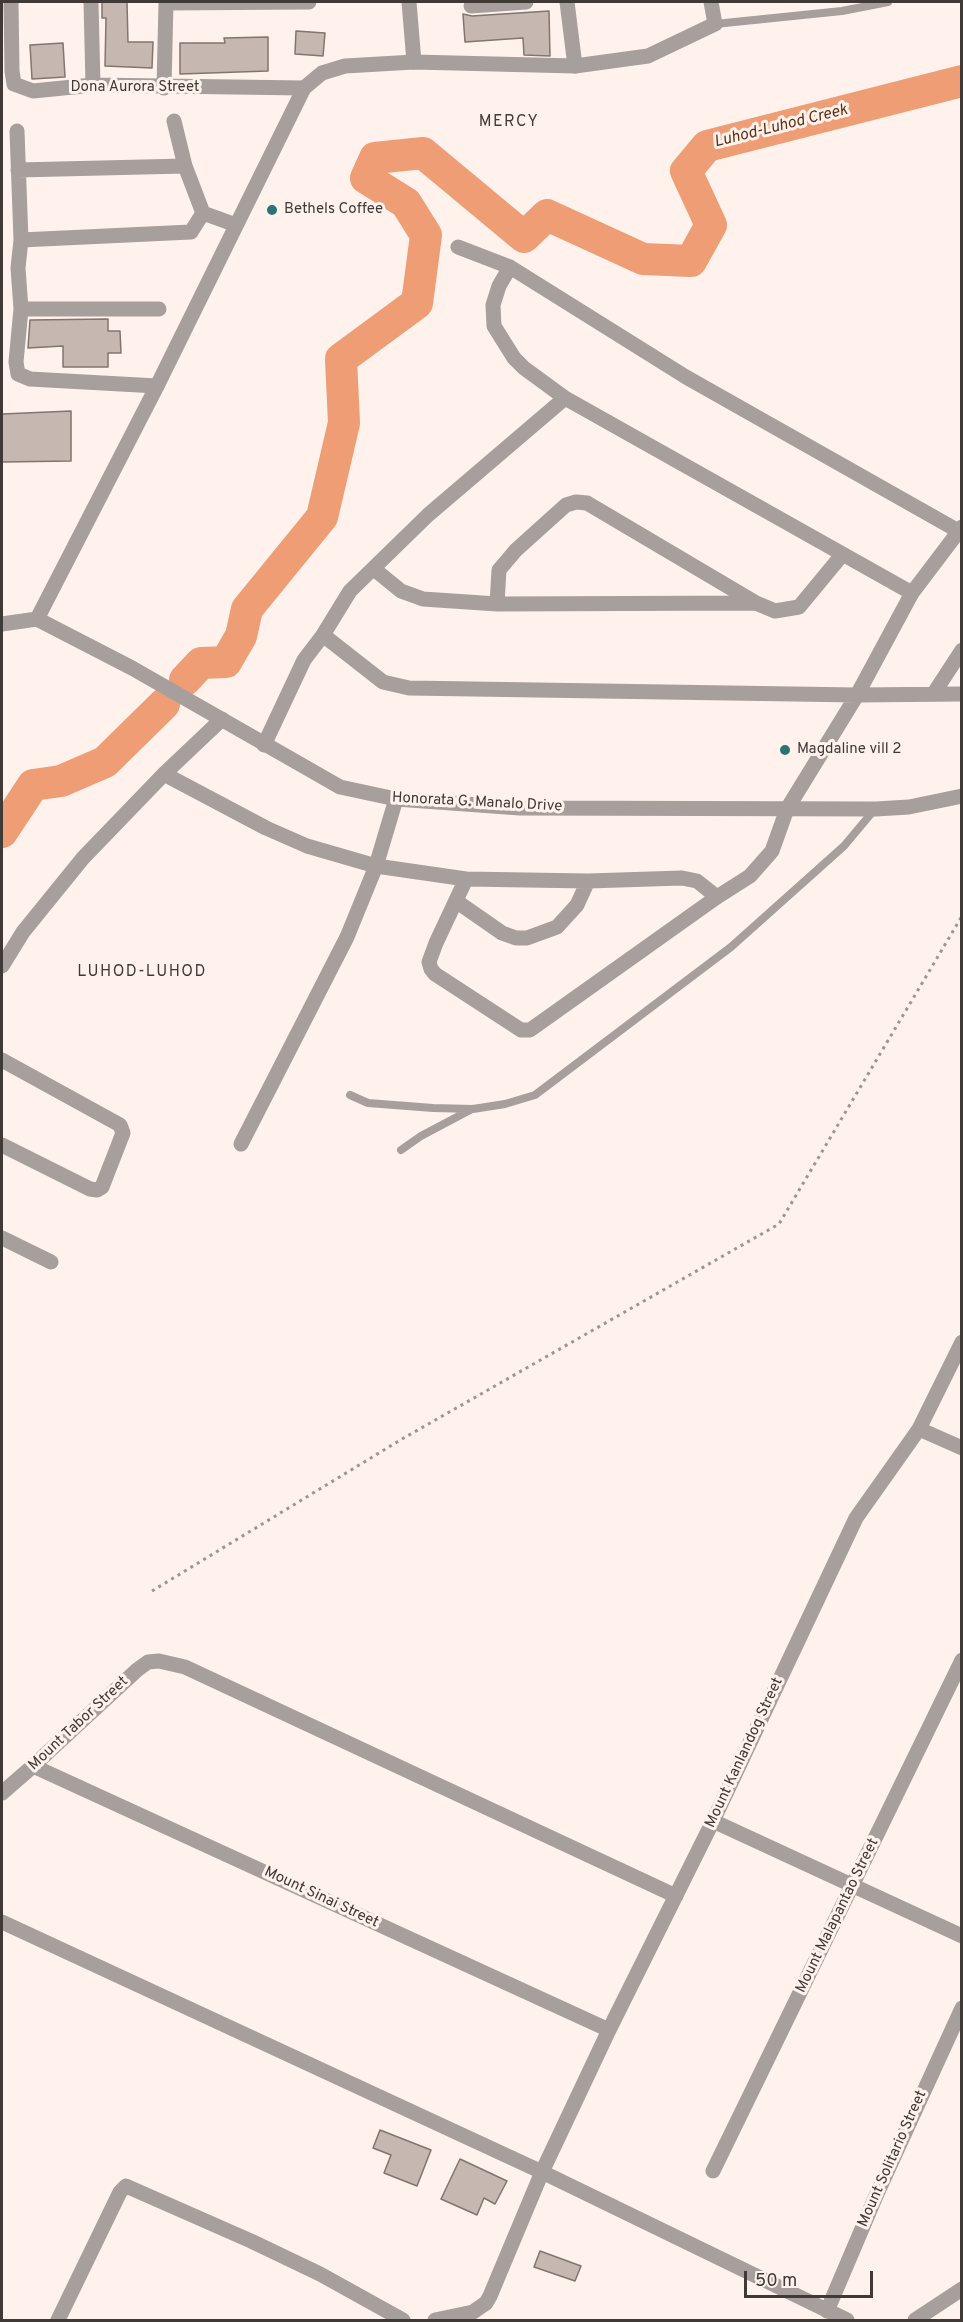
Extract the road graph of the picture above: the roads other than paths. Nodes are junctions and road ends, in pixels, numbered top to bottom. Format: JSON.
{"nodes":[{"id":1,"x":11,"y":2,"type":"edge"},
{"id":2,"x":91,"y":2,"type":"edge"},
{"id":3,"x":166,"y":2,"type":"edge"},
{"id":4,"x":309,"y":2,"type":"edge"},
{"id":5,"x":409,"y":2,"type":"edge"},
{"id":6,"x":526,"y":2,"type":"edge"},
{"id":7,"x":567,"y":2,"type":"edge"},
{"id":8,"x":711,"y":2,"type":"edge"},
{"id":9,"x":888,"y":2,"type":"edge"},
{"id":10,"x":471,"y":6,"type":"dead end"},
{"id":11,"x":715,"y":24,"type":"junction"},
{"id":12,"x":414,"y":62,"type":"junction"},
{"id":13,"x":574,"y":66,"type":"junction"},
{"id":14,"x":93,"y":85,"type":"junction"},
{"id":15,"x":164,"y":88,"type":"junction"},
{"id":16,"x":304,"y":88,"type":"junction"},
{"id":17,"x":174,"y":121,"type":"dead end"},
{"id":18,"x":17,"y":131,"type":"dead end"},
{"id":19,"x":185,"y":166,"type":"junction"},
{"id":20,"x":18,"y":170,"type":"junction"},
{"id":21,"x":202,"y":213,"type":"junction"},
{"id":22,"x":236,"y":225,"type":"junction"},
{"id":23,"x":21,"y":240,"type":"junction"},
{"id":24,"x":458,"y":248,"type":"dead end"},
{"id":25,"x":510,"y":267,"type":"junction"},
{"id":26,"x":21,"y":309,"type":"junction"},
{"id":27,"x":159,"y":309,"type":"dead end"},
{"id":28,"x":157,"y":386,"type":"junction"},
{"id":29,"x":565,"y":398,"type":"junction"},
{"id":30,"x":961,"y":530,"type":"edge"},
{"id":31,"x":842,"y":555,"type":"junction"},
{"id":32,"x":374,"y":569,"type":"junction"},
{"id":33,"x":912,"y":593,"type":"junction"},
{"id":34,"x":756,"y":603,"type":"junction"},
{"id":35,"x":497,"y":604,"type":"junction"},
{"id":36,"x":37,"y":619,"type":"junction"},
{"id":37,"x":2,"y":624,"type":"edge"},
{"id":38,"x":323,"y":635,"type":"junction"},
{"id":39,"x":962,"y":650,"type":"edge"},
{"id":40,"x":934,"y":693,"type":"junction"},
{"id":41,"x":962,"y":694,"type":"edge"},
{"id":42,"x":856,"y":695,"type":"junction"},
{"id":43,"x":222,"y":719,"type":"junction"},
{"id":44,"x":264,"y":745,"type":"junction"},
{"id":45,"x":164,"y":774,"type":"junction"},
{"id":46,"x":962,"y":796,"type":"edge"},
{"id":47,"x":396,"y":800,"type":"junction"},
{"id":48,"x":787,"y":809,"type":"junction"},
{"id":49,"x":876,"y":809,"type":"junction"},
{"id":50,"x":376,"y":866,"type":"junction"},
{"id":51,"x":466,"y":879,"type":"junction"},
{"id":52,"x":588,"y":881,"type":"junction"},
{"id":53,"x":717,"y":897,"type":"junction"},
{"id":54,"x":456,"y":901,"type":"junction"},
{"id":55,"x":2,"y":966,"type":"edge"},
{"id":56,"x":2,"y":1060,"type":"edge"},
{"id":57,"x":350,"y":1095,"type":"dead end"},
{"id":58,"x":472,"y":1109,"type":"junction"},
{"id":59,"x":241,"y":1144,"type":"dead end"},
{"id":60,"x":2,"y":1145,"type":"edge"},
{"id":61,"x":401,"y":1150,"type":"dead end"},
{"id":62,"x":2,"y":1238,"type":"edge"},
{"id":63,"x":51,"y":1262,"type":"dead end"},
{"id":64,"x":962,"y":1342,"type":"edge"},
{"id":65,"x":919,"y":1429,"type":"junction"},
{"id":66,"x":962,"y":1448,"type":"edge"},
{"id":67,"x":962,"y":1660,"type":"edge"},
{"id":68,"x":33,"y":1766,"type":"junction"},
{"id":69,"x":2,"y":1792,"type":"edge"},
{"id":70,"x":713,"y":1821,"type":"junction"},
{"id":71,"x":853,"y":1886,"type":"junction"},
{"id":72,"x":676,"y":1896,"type":"junction"},
{"id":73,"x":2,"y":1922,"type":"edge"},
{"id":74,"x":962,"y":1936,"type":"edge"},
{"id":75,"x":962,"y":2008,"type":"edge"},
{"id":76,"x":609,"y":2030,"type":"junction"},
{"id":77,"x":713,"y":2171,"type":"dead end"},
{"id":78,"x":542,"y":2172,"type":"junction"},
{"id":79,"x":962,"y":2289,"type":"edge"},
{"id":80,"x":827,"y":2311,"type":"junction"},
{"id":81,"x":58,"y":2320,"type":"edge"},
{"id":82,"x":403,"y":2320,"type":"edge"},
{"id":83,"x":435,"y":2320,"type":"edge"},
{"id":84,"x":847,"y":2320,"type":"edge"},
{"id":85,"x":915,"y":2320,"type":"edge"}],
"edges":[{"from":1,"to":14,"type":"street","name":"Dona Aurora Street"},
{"from":2,"to":14,"type":"street"},
{"from":3,"to":4,"type":"street"},
{"from":3,"to":15,"type":"street"},
{"from":5,"to":12,"type":"street"},
{"from":6,"to":10,"type":"street"},
{"from":7,"to":13,"type":"street"},
{"from":8,"to":11,"type":"street"},
{"from":9,"to":11,"type":"lane"},
{"from":11,"to":13,"type":"street"},
{"from":12,"to":13,"type":"street"},
{"from":12,"to":16,"type":"street"},
{"from":14,"to":15,"type":"street","name":"Dona Aurora Street"},
{"from":15,"to":16,"type":"street","name":"Dona Aurora Street"},
{"from":16,"to":22,"type":"street"},
{"from":17,"to":19,"type":"street"},
{"from":18,"to":20,"type":"street"},
{"from":19,"to":20,"type":"street"},
{"from":19,"to":21,"type":"street"},
{"from":20,"to":23,"type":"street"},
{"from":21,"to":22,"type":"street"},
{"from":21,"to":23,"type":"street"},
{"from":22,"to":28,"type":"street"},
{"from":23,"to":26,"type":"street"},
{"from":24,"to":25,"type":"street"},
{"from":25,"to":29,"type":"street"},
{"from":25,"to":30,"type":"street"},
{"from":26,"to":27,"type":"street"},
{"from":26,"to":28,"type":"street"},
{"from":28,"to":36,"type":"street"},
{"from":29,"to":31,"type":"street"},
{"from":29,"to":32,"type":"street"},
{"from":30,"to":33,"type":"street"},
{"from":31,"to":33,"type":"street"},
{"from":31,"to":34,"type":"street"},
{"from":32,"to":35,"type":"street"},
{"from":32,"to":38,"type":"street"},
{"from":33,"to":42,"type":"street"},
{"from":34,"to":35,"type":"street"},
{"from":34,"to":35,"type":"street"},
{"from":36,"to":37,"type":"street"},
{"from":36,"to":43,"type":"street","name":"Honorata G. Manalo Drive"},
{"from":38,"to":42,"type":"street"},
{"from":38,"to":44,"type":"street"},
{"from":39,"to":40,"type":"street"},
{"from":40,"to":41,"type":"street"},
{"from":40,"to":42,"type":"street"},
{"from":42,"to":48,"type":"street"},
{"from":43,"to":44,"type":"street","name":"Honorata G. Manalo Drive"},
{"from":43,"to":45,"type":"street"},
{"from":44,"to":47,"type":"street","name":"Honorata G. Manalo Drive"},
{"from":45,"to":50,"type":"street"},
{"from":45,"to":55,"type":"street"},
{"from":46,"to":49,"type":"street","name":"Honorata G. Manalo Drive"},
{"from":47,"to":48,"type":"street","name":"Honorata G. Manalo Drive"},
{"from":47,"to":50,"type":"street"},
{"from":48,"to":49,"type":"street","name":"Honorata G. Manalo Drive"},
{"from":48,"to":53,"type":"street"},
{"from":49,"to":58,"type":"lane"},
{"from":50,"to":51,"type":"street"},
{"from":50,"to":59,"type":"street"},
{"from":51,"to":52,"type":"street"},
{"from":51,"to":54,"type":"street"},
{"from":52,"to":53,"type":"street"},
{"from":52,"to":54,"type":"street"},
{"from":53,"to":54,"type":"street"},
{"from":56,"to":60,"type":"street"},
{"from":57,"to":58,"type":"lane"},
{"from":58,"to":61,"type":"lane"},
{"from":62,"to":63,"type":"street"},
{"from":64,"to":65,"type":"street","name":"Mount Kanlandog Street"},
{"from":65,"to":66,"type":"street"},
{"from":65,"to":70,"type":"street","name":"Mount Kanlandog Street"},
{"from":67,"to":71,"type":"street","name":"Mount Malapantao Street"},
{"from":68,"to":69,"type":"street","name":"Mount Tabor Street"},
{"from":68,"to":72,"type":"street","name":"Mount Tabor Street"},
{"from":68,"to":76,"type":"street","name":"Mount Sinai Street"},
{"from":70,"to":71,"type":"street"},
{"from":70,"to":72,"type":"street","name":"Mount Kanlandog Street"},
{"from":71,"to":74,"type":"street"},
{"from":71,"to":77,"type":"street","name":"Mount Malapantao Street"},
{"from":72,"to":76,"type":"street","name":"Mount Kanlandog Street"},
{"from":73,"to":78,"type":"street"},
{"from":75,"to":80,"type":"street","name":"Mount Solitario Street"},
{"from":76,"to":78,"type":"street","name":"Mount Kanlandog Street"},
{"from":78,"to":80,"type":"street"},
{"from":78,"to":83,"type":"street","name":"Mount Kanlandog Street"},
{"from":79,"to":85,"type":"street"},
{"from":80,"to":84,"type":"street"},
{"from":81,"to":82,"type":"street"}]}
